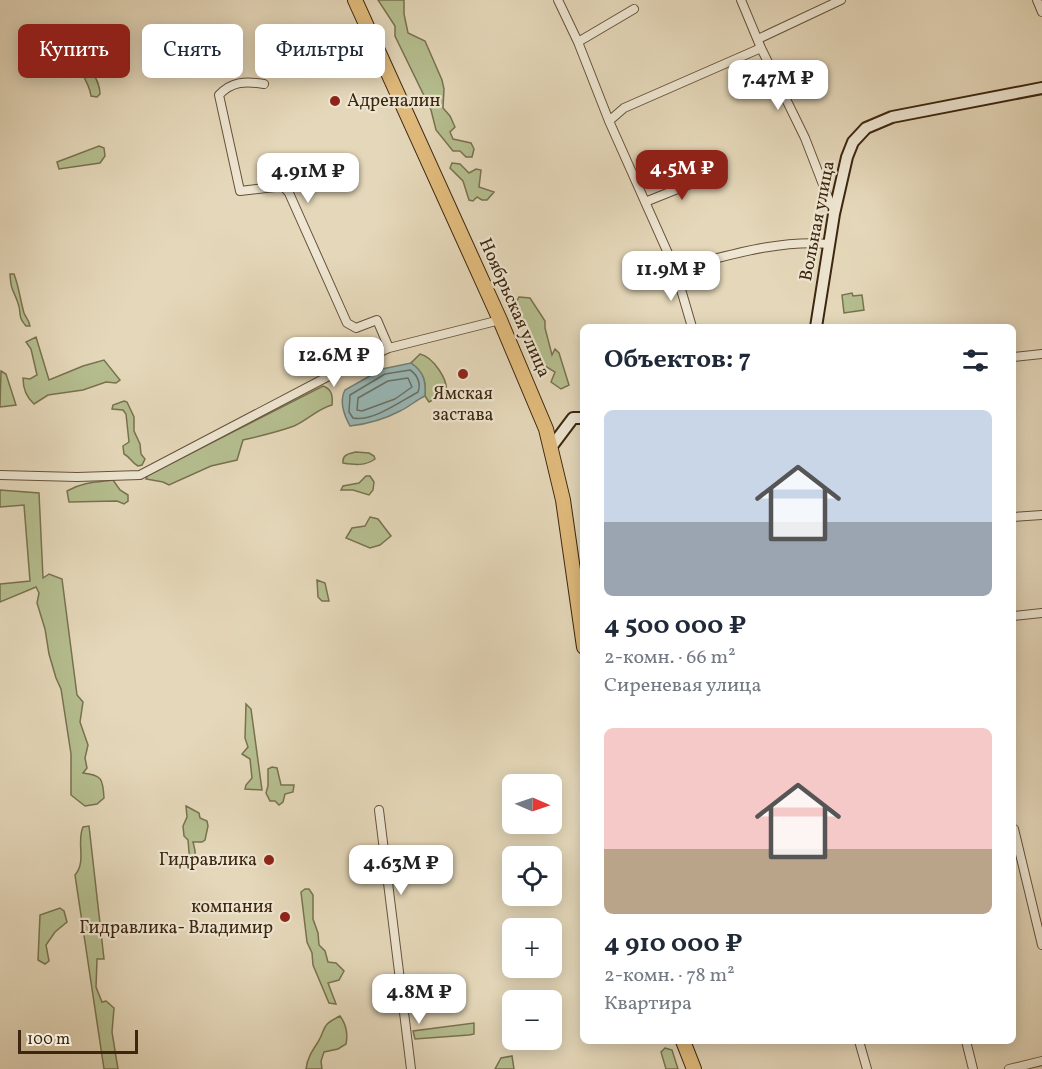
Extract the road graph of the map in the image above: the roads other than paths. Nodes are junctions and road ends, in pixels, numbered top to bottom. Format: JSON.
{"nodes":[{"id":1,"x":355,"y":0,"type":"edge"},
{"id":2,"x":558,"y":0,"type":"edge"},
{"id":3,"x":741,"y":0,"type":"edge"},
{"id":4,"x":839,"y":0,"type":"edge"},
{"id":5,"x":1037,"y":0,"type":"edge"},
{"id":6,"x":634,"y":9,"type":"dead end"},
{"id":7,"x":1042,"y":12,"type":"edge"},
{"id":8,"x":758,"y":39,"type":"junction"},
{"id":9,"x":578,"y":42,"type":"junction"},
{"id":10,"x":761,"y":48,"type":"junction"},
{"id":11,"x":264,"y":84,"type":"dead end"},
{"id":12,"x":1042,"y":88,"type":"edge"},
{"id":13,"x":609,"y":121,"type":"junction"},
{"id":14,"x":710,"y":176,"type":"dead end"},
{"id":15,"x":645,"y":202,"type":"junction"},
{"id":16,"x":834,"y":214,"type":"junction"},
{"id":17,"x":829,"y":244,"type":"junction"},
{"id":18,"x":675,"y":269,"type":"junction"},
{"id":19,"x":500,"y":320,"type":"junction"},
{"id":20,"x":691,"y":324,"type":"edge"},
{"id":21,"x":816,"y":324,"type":"edge"},
{"id":22,"x":389,"y":348,"type":"junction"},
{"id":23,"x":1042,"y":354,"type":"edge"},
{"id":24,"x":1016,"y":357,"type":"edge"},
{"id":25,"x":580,"y":418,"type":"edge"},
{"id":26,"x":552,"y":446,"type":"junction"},
{"id":27,"x":0,"y":475,"type":"edge"},
{"id":28,"x":1042,"y":515,"type":"edge"},
{"id":29,"x":1016,"y":517,"type":"edge"},
{"id":30,"x":1042,"y":613,"type":"edge"},
{"id":31,"x":1016,"y":616,"type":"edge"},
{"id":32,"x":580,"y":618,"type":"edge"},
{"id":33,"x":379,"y":810,"type":"dead end"},
{"id":34,"x":1016,"y":836,"type":"edge"},
{"id":35,"x":1042,"y":945,"type":"edge"},
{"id":36,"x":684,"y":1044,"type":"edge"},
{"id":37,"x":860,"y":1044,"type":"edge"},
{"id":38,"x":967,"y":1044,"type":"edge"},
{"id":39,"x":1042,"y":1061,"type":"edge"},
{"id":40,"x":411,"y":1069,"type":"edge"},
{"id":41,"x":693,"y":1069,"type":"edge"},
{"id":42,"x":867,"y":1069,"type":"edge"},
{"id":43,"x":972,"y":1069,"type":"edge"},
{"id":44,"x":1009,"y":1069,"type":"edge"}],
"edges":[{"from":1,"to":19,"type":"highway","name":"Ноябрьская улица"},
{"from":2,"to":9,"type":"street"},
{"from":3,"to":8,"type":"street"},
{"from":4,"to":8,"type":"street"},
{"from":5,"to":7,"type":"street"},
{"from":6,"to":9,"type":"street"},
{"from":8,"to":10,"type":"street"},
{"from":9,"to":13,"type":"street"},
{"from":10,"to":13,"type":"street"},
{"from":10,"to":16,"type":"street"},
{"from":11,"to":22,"type":"street"},
{"from":12,"to":16,"type":"street","name":"Вольная улица"},
{"from":13,"to":15,"type":"street"},
{"from":14,"to":15,"type":"street"},
{"from":15,"to":18,"type":"street"},
{"from":16,"to":17,"type":"street","name":"Вольная улица"},
{"from":17,"to":18,"type":"street"},
{"from":17,"to":21,"type":"street","name":"Вольная улица"},
{"from":18,"to":20,"type":"street"},
{"from":19,"to":22,"type":"street"},
{"from":19,"to":26,"type":"highway","name":"Ноябрьская улица"},
{"from":22,"to":27,"type":"street"},
{"from":23,"to":24,"type":"street"},
{"from":25,"to":26,"type":"street"},
{"from":26,"to":32,"type":"highway","name":"Ноябрьская улица"},
{"from":28,"to":29,"type":"street"},
{"from":30,"to":31,"type":"street"},
{"from":33,"to":40,"type":"street"},
{"from":34,"to":35,"type":"street"},
{"from":36,"to":41,"type":"highway"},
{"from":37,"to":42,"type":"street"},
{"from":38,"to":43,"type":"street"},
{"from":39,"to":44,"type":"street"}]}
